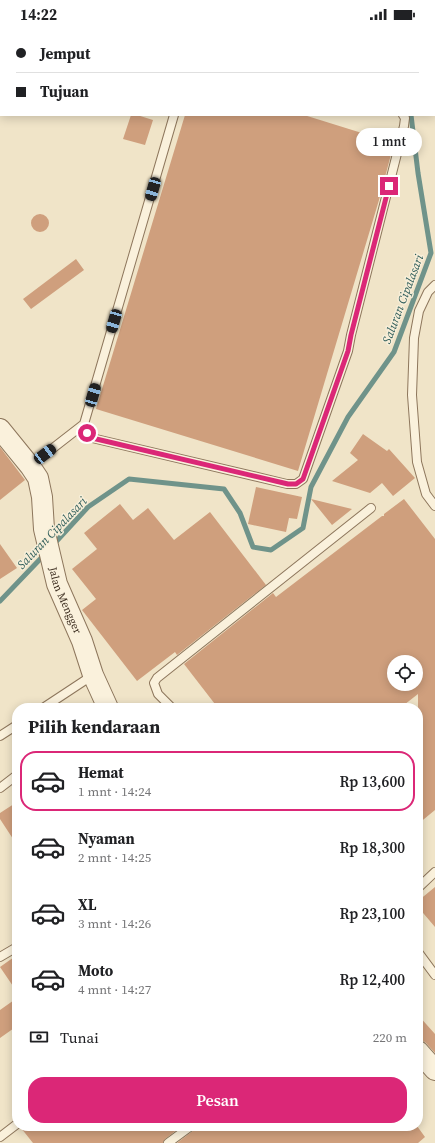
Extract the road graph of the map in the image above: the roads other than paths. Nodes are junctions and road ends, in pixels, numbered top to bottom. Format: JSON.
{"nodes":[{"id":1,"x":174,"y":116,"type":"edge"},
{"id":2,"x":404,"y":116,"type":"edge"},
{"id":3,"x":435,"y":285,"type":"edge"},
{"id":4,"x":84,"y":424,"type":"junction"},
{"id":5,"x":0,"y":428,"type":"edge"},
{"id":6,"x":30,"y":466,"type":"junction"},
{"id":7,"x":435,"y":506,"type":"edge"},
{"id":8,"x":371,"y":508,"type":"dead end"},
{"id":9,"x":92,"y":675,"type":"junction"},
{"id":10,"x":50,"y":703,"type":"edge"},
{"id":11,"x":105,"y":703,"type":"edge"},
{"id":12,"x":167,"y":703,"type":"edge"},
{"id":13,"x":12,"y":728,"type":"edge"},
{"id":14,"x":0,"y":736,"type":"edge"},
{"id":15,"x":12,"y":779,"type":"edge"},
{"id":16,"x":0,"y":788,"type":"edge"},
{"id":17,"x":435,"y":872,"type":"edge"},
{"id":18,"x":423,"y":883,"type":"edge"},
{"id":19,"x":12,"y":950,"type":"edge"},
{"id":20,"x":0,"y":957,"type":"edge"},
{"id":21,"x":423,"y":959,"type":"edge"},
{"id":22,"x":435,"y":975,"type":"edge"},
{"id":23,"x":423,"y":1057,"type":"edge"},
{"id":24,"x":435,"y":1070,"type":"edge"},
{"id":25,"x":12,"y":1128,"type":"edge"},
{"id":26,"x":184,"y":1131,"type":"edge"},
{"id":27,"x":0,"y":1137,"type":"edge"},
{"id":28,"x":168,"y":1143,"type":"edge"}],
"edges":[{"from":1,"to":4,"type":"lane"},
{"from":2,"to":4,"type":"lane"},
{"from":3,"to":7,"type":"lane"},
{"from":4,"to":6,"type":"lane"},
{"from":5,"to":6,"type":"street","name":"Jalan Mengger"},
{"from":6,"to":9,"type":"street","name":"Jalan Mengger"},
{"from":8,"to":12,"type":"lane"},
{"from":9,"to":10,"type":"lane"},
{"from":9,"to":11,"type":"street","name":"Jalan Mengger"},
{"from":13,"to":14,"type":"lane"},
{"from":15,"to":16,"type":"lane"},
{"from":17,"to":18,"type":"lane"},
{"from":19,"to":20,"type":"lane"},
{"from":21,"to":22,"type":"lane"},
{"from":23,"to":24,"type":"street"},
{"from":25,"to":27,"type":"lane"},
{"from":26,"to":28,"type":"lane"}]}
